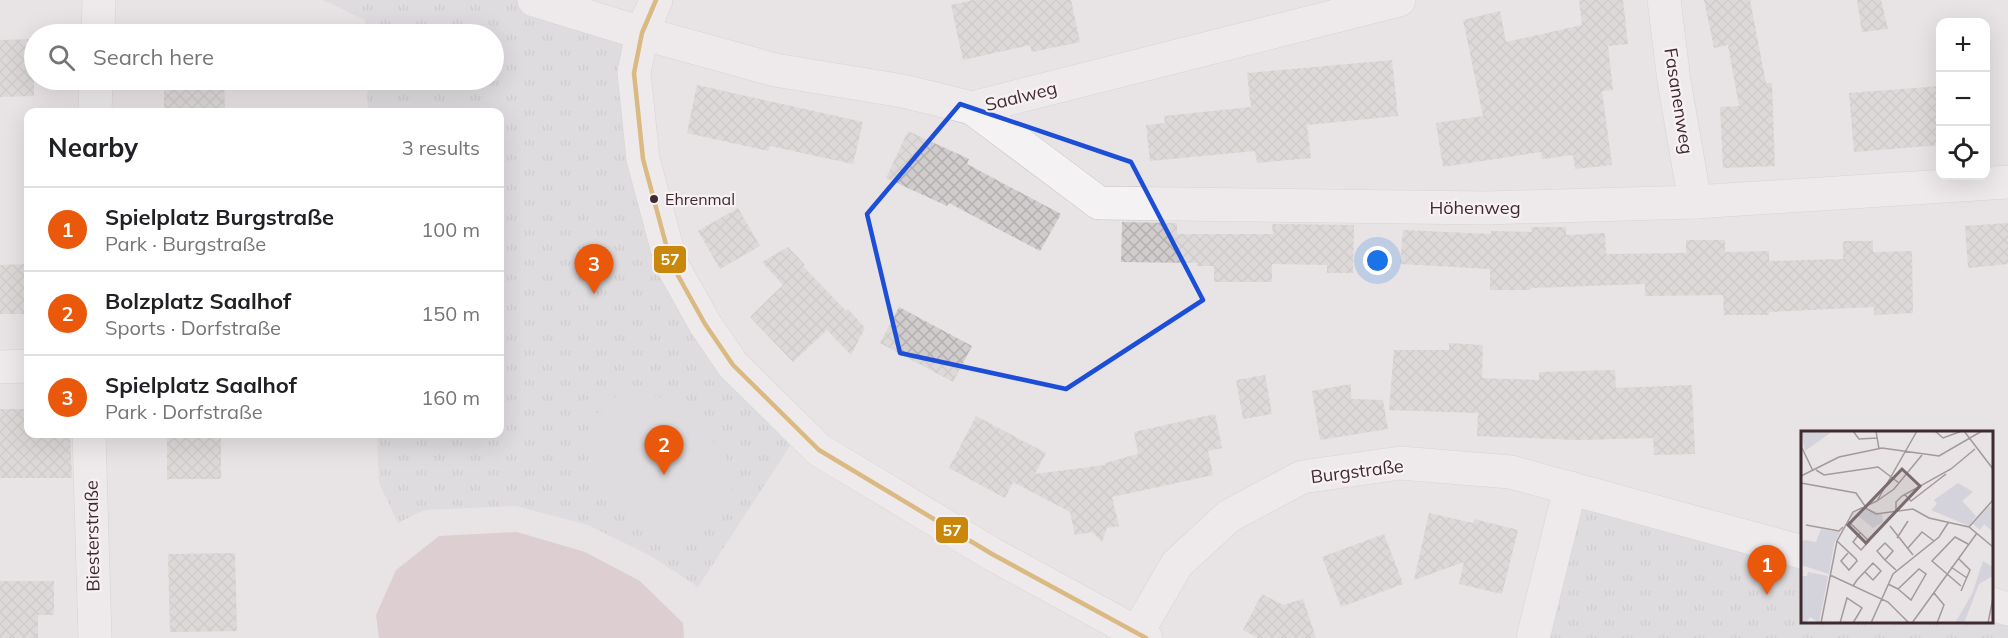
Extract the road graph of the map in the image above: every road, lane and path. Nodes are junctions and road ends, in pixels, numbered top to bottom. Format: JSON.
{"nodes":[{"id":1,"x":99,"y":0,"type":"edge"},
{"id":2,"x":534,"y":0,"type":"edge"},
{"id":3,"x":656,"y":0,"type":"edge"},
{"id":4,"x":1399,"y":0,"type":"edge"},
{"id":5,"x":1664,"y":0,"type":"edge"},
{"id":6,"x":98,"y":24,"type":"edge"},
{"id":7,"x":642,"y":33,"type":"junction"},
{"id":8,"x":96,"y":90,"type":"edge"},
{"id":9,"x":95,"y":108,"type":"edge"},
{"id":10,"x":972,"y":108,"type":"junction"},
{"id":11,"x":2008,"y":182,"type":"edge"},
{"id":12,"x":1695,"y":202,"type":"junction"},
{"id":13,"x":24,"y":366,"type":"edge"},
{"id":14,"x":0,"y":367,"type":"edge"},
{"id":15,"x":89,"y":438,"type":"edge"},
{"id":16,"x":1570,"y":488,"type":"junction"},
{"id":17,"x":1801,"y":551,"type":"edge"},
{"id":18,"x":1993,"y":604,"type":"edge"},
{"id":19,"x":2008,"y":609,"type":"edge"},
{"id":20,"x":1142,"y":636,"type":"edge"},
{"id":21,"x":94,"y":638,"type":"edge"},
{"id":22,"x":1533,"y":638,"type":"edge"}],
"edges":[{"from":1,"to":6,"type":"street"},
{"from":2,"to":7,"type":"street","name":"Saalweg"},
{"from":3,"to":7,"type":"street"},
{"from":4,"to":10,"type":"street","name":"Saalweg"},
{"from":5,"to":12,"type":"street","name":"Fasanenweg"},
{"from":7,"to":10,"type":"street","name":"Saalweg"},
{"from":7,"to":20,"type":"street"},
{"from":8,"to":9,"type":"street"},
{"from":10,"to":12,"type":"street","name":"Höhenweg"},
{"from":11,"to":12,"type":"street","name":"Höhenweg"},
{"from":13,"to":14,"type":"street"},
{"from":15,"to":21,"type":"street","name":"Biesterstraße"},
{"from":16,"to":17,"type":"street","name":"Burgstraße"},
{"from":16,"to":20,"type":"street","name":"Burgstraße"},
{"from":16,"to":22,"type":"street"},
{"from":18,"to":19,"type":"street"}]}
